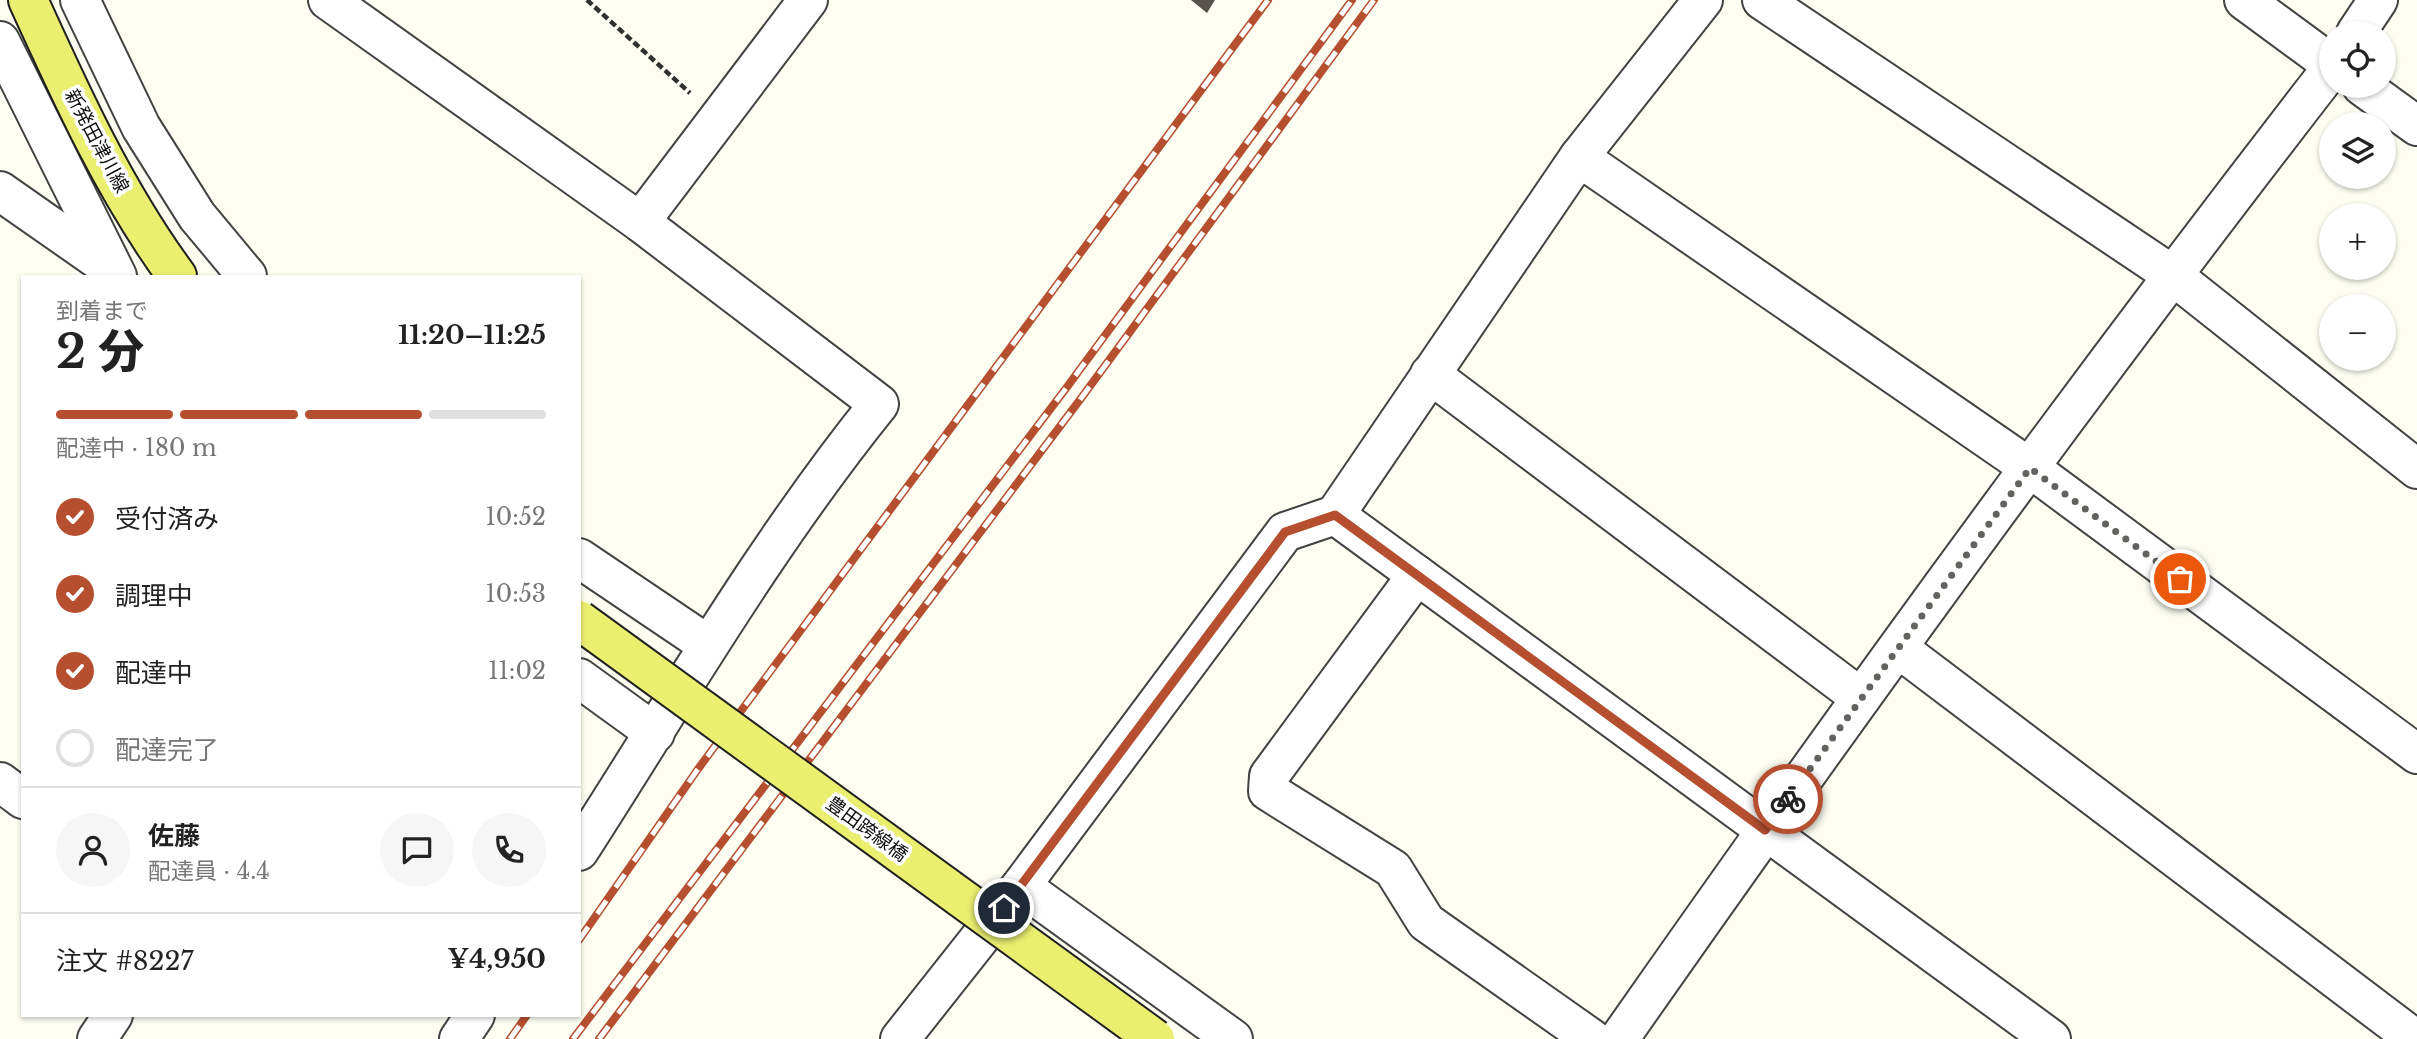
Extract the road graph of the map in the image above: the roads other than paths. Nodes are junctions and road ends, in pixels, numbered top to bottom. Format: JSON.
{"nodes":[{"id":1,"x":28,"y":0,"type":"edge"},
{"id":2,"x":80,"y":0,"type":"edge"},
{"id":3,"x":328,"y":0,"type":"edge"},
{"id":4,"x":808,"y":0,"type":"edge"},
{"id":5,"x":1703,"y":0,"type":"edge"},
{"id":6,"x":1762,"y":0,"type":"edge"},
{"id":7,"x":2244,"y":0,"type":"edge"},
{"id":8,"x":2378,"y":0,"type":"edge"},
{"id":9,"x":2364,"y":21,"type":"edge"},
{"id":10,"x":0,"y":41,"type":"edge"},
{"id":11,"x":2319,"y":55,"type":"edge"},
{"id":12,"x":2319,"y":84,"type":"edge"},
{"id":13,"x":2378,"y":98,"type":"edge"},
{"id":14,"x":2417,"y":126,"type":"edge"},
{"id":15,"x":1579,"y":157,"type":"junction"},
{"id":16,"x":0,"y":191,"type":"edge"},
{"id":17,"x":640,"y":222,"type":"junction"},
{"id":18,"x":114,"y":273,"type":"edge"},
{"id":19,"x":2171,"y":274,"type":"junction"},
{"id":20,"x":176,"y":275,"type":"edge"},
{"id":21,"x":246,"y":275,"type":"edge"},
{"id":22,"x":1430,"y":374,"type":"junction"},
{"id":23,"x":2030,"y":468,"type":"junction"},
{"id":24,"x":2417,"y":469,"type":"edge"},
{"id":25,"x":1335,"y":515,"type":"junction"},
{"id":26,"x":581,"y":559,"type":"edge"},
{"id":27,"x":1417,"y":575,"type":"junction"},
{"id":28,"x":581,"y":621,"type":"edge"},
{"id":29,"x":708,"y":645,"type":"junction"},
{"id":30,"x":1898,"y":648,"type":"junction"},
{"id":31,"x":581,"y":679,"type":"edge"},
{"id":32,"x":1861,"y":698,"type":"junction"},
{"id":33,"x":654,"y":733,"type":"junction"},
{"id":34,"x":2417,"y":754,"type":"edge"},
{"id":35,"x":0,"y":782,"type":"edge"},
{"id":36,"x":21,"y":798,"type":"edge"},
{"id":37,"x":1765,"y":830,"type":"junction"},
{"id":38,"x":581,"y":848,"type":"edge"},
{"id":39,"x":1021,"y":886,"type":"junction"},
{"id":40,"x":112,"y":1017,"type":"edge"},
{"id":41,"x":474,"y":1017,"type":"edge"},
{"id":42,"x":2047,"y":1038,"type":"edge"},
{"id":43,"x":97,"y":1039,"type":"edge"},
{"id":44,"x":459,"y":1039,"type":"edge"},
{"id":45,"x":900,"y":1039,"type":"edge"},
{"id":46,"x":1155,"y":1039,"type":"edge"},
{"id":47,"x":1233,"y":1039,"type":"edge"},
{"id":48,"x":1592,"y":1039,"type":"edge"},
{"id":49,"x":1619,"y":1039,"type":"edge"},
{"id":50,"x":2415,"y":1039,"type":"edge"}],
"edges":[{"from":1,"to":20,"type":"main road","name":"新発田津川線"},
{"from":2,"to":21,"type":"street"},
{"from":3,"to":17,"type":"street"},
{"from":4,"to":17,"type":"street"},
{"from":5,"to":15,"type":"street"},
{"from":6,"to":19,"type":"street"},
{"from":7,"to":11,"type":"street"},
{"from":8,"to":9,"type":"street"},
{"from":10,"to":18,"type":"street"},
{"from":12,"to":19,"type":"street"},
{"from":13,"to":14,"type":"street"},
{"from":15,"to":22,"type":"street"},
{"from":15,"to":23,"type":"street"},
{"from":16,"to":18,"type":"street"},
{"from":17,"to":29,"type":"street"},
{"from":19,"to":23,"type":"street"},
{"from":19,"to":24,"type":"street"},
{"from":22,"to":25,"type":"street"},
{"from":22,"to":32,"type":"street"},
{"from":23,"to":30,"type":"street"},
{"from":23,"to":34,"type":"street"},
{"from":25,"to":27,"type":"street"},
{"from":25,"to":39,"type":"street"},
{"from":26,"to":29,"type":"street"},
{"from":27,"to":37,"type":"street"},
{"from":27,"to":48,"type":"street"},
{"from":28,"to":46,"type":"main road","name":"豊田跨線橋","bridge":true},
{"from":29,"to":33,"type":"street"},
{"from":30,"to":32,"type":"street"},
{"from":30,"to":50,"type":"street"},
{"from":31,"to":33,"type":"street"},
{"from":32,"to":37,"type":"street"},
{"from":33,"to":38,"type":"street"},
{"from":35,"to":36,"type":"street"},
{"from":37,"to":42,"type":"street"},
{"from":37,"to":49,"type":"street"},
{"from":39,"to":45,"type":"street"},
{"from":39,"to":47,"type":"street"},
{"from":40,"to":43,"type":"street"},
{"from":41,"to":44,"type":"street"}]}
